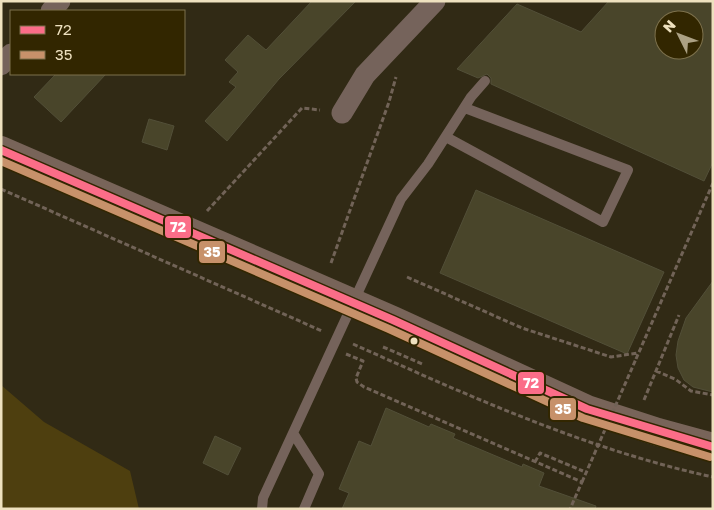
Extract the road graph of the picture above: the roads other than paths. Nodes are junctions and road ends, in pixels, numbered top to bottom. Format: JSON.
{"nodes":[{"id":1,"x":435,"y":1,"type":"edge"},
{"id":2,"x":10,"y":55,"type":"edge"},
{"id":3,"x":1,"y":65,"type":"edge"},
{"id":4,"x":485,"y":81,"type":"dead end"},
{"id":5,"x":465,"y":108,"type":"junction"},
{"id":6,"x":342,"y":113,"type":"road end"},
{"id":7,"x":446,"y":137,"type":"junction"},
{"id":8,"x":1,"y":150,"type":"edge"},
{"id":9,"x":352,"y":303,"type":"junction"},
{"id":10,"x":293,"y":433,"type":"junction"},
{"id":11,"x":713,"y":447,"type":"edge"},
{"id":12,"x":262,"y":509,"type":"edge"},
{"id":13,"x":304,"y":509,"type":"edge"}],
"edges":[{"from":1,"to":6,"type":"street"},
{"from":2,"to":3,"type":"street"},
{"from":4,"to":5,"type":"lane"},
{"from":5,"to":7,"type":"lane"},
{"from":5,"to":7,"type":"lane"},
{"from":7,"to":9,"type":"lane"},
{"from":8,"to":9,"type":"main road"},
{"from":9,"to":10,"type":"lane"},
{"from":9,"to":11,"type":"main road"},
{"from":10,"to":12,"type":"lane"},
{"from":10,"to":13,"type":"lane"}]}
